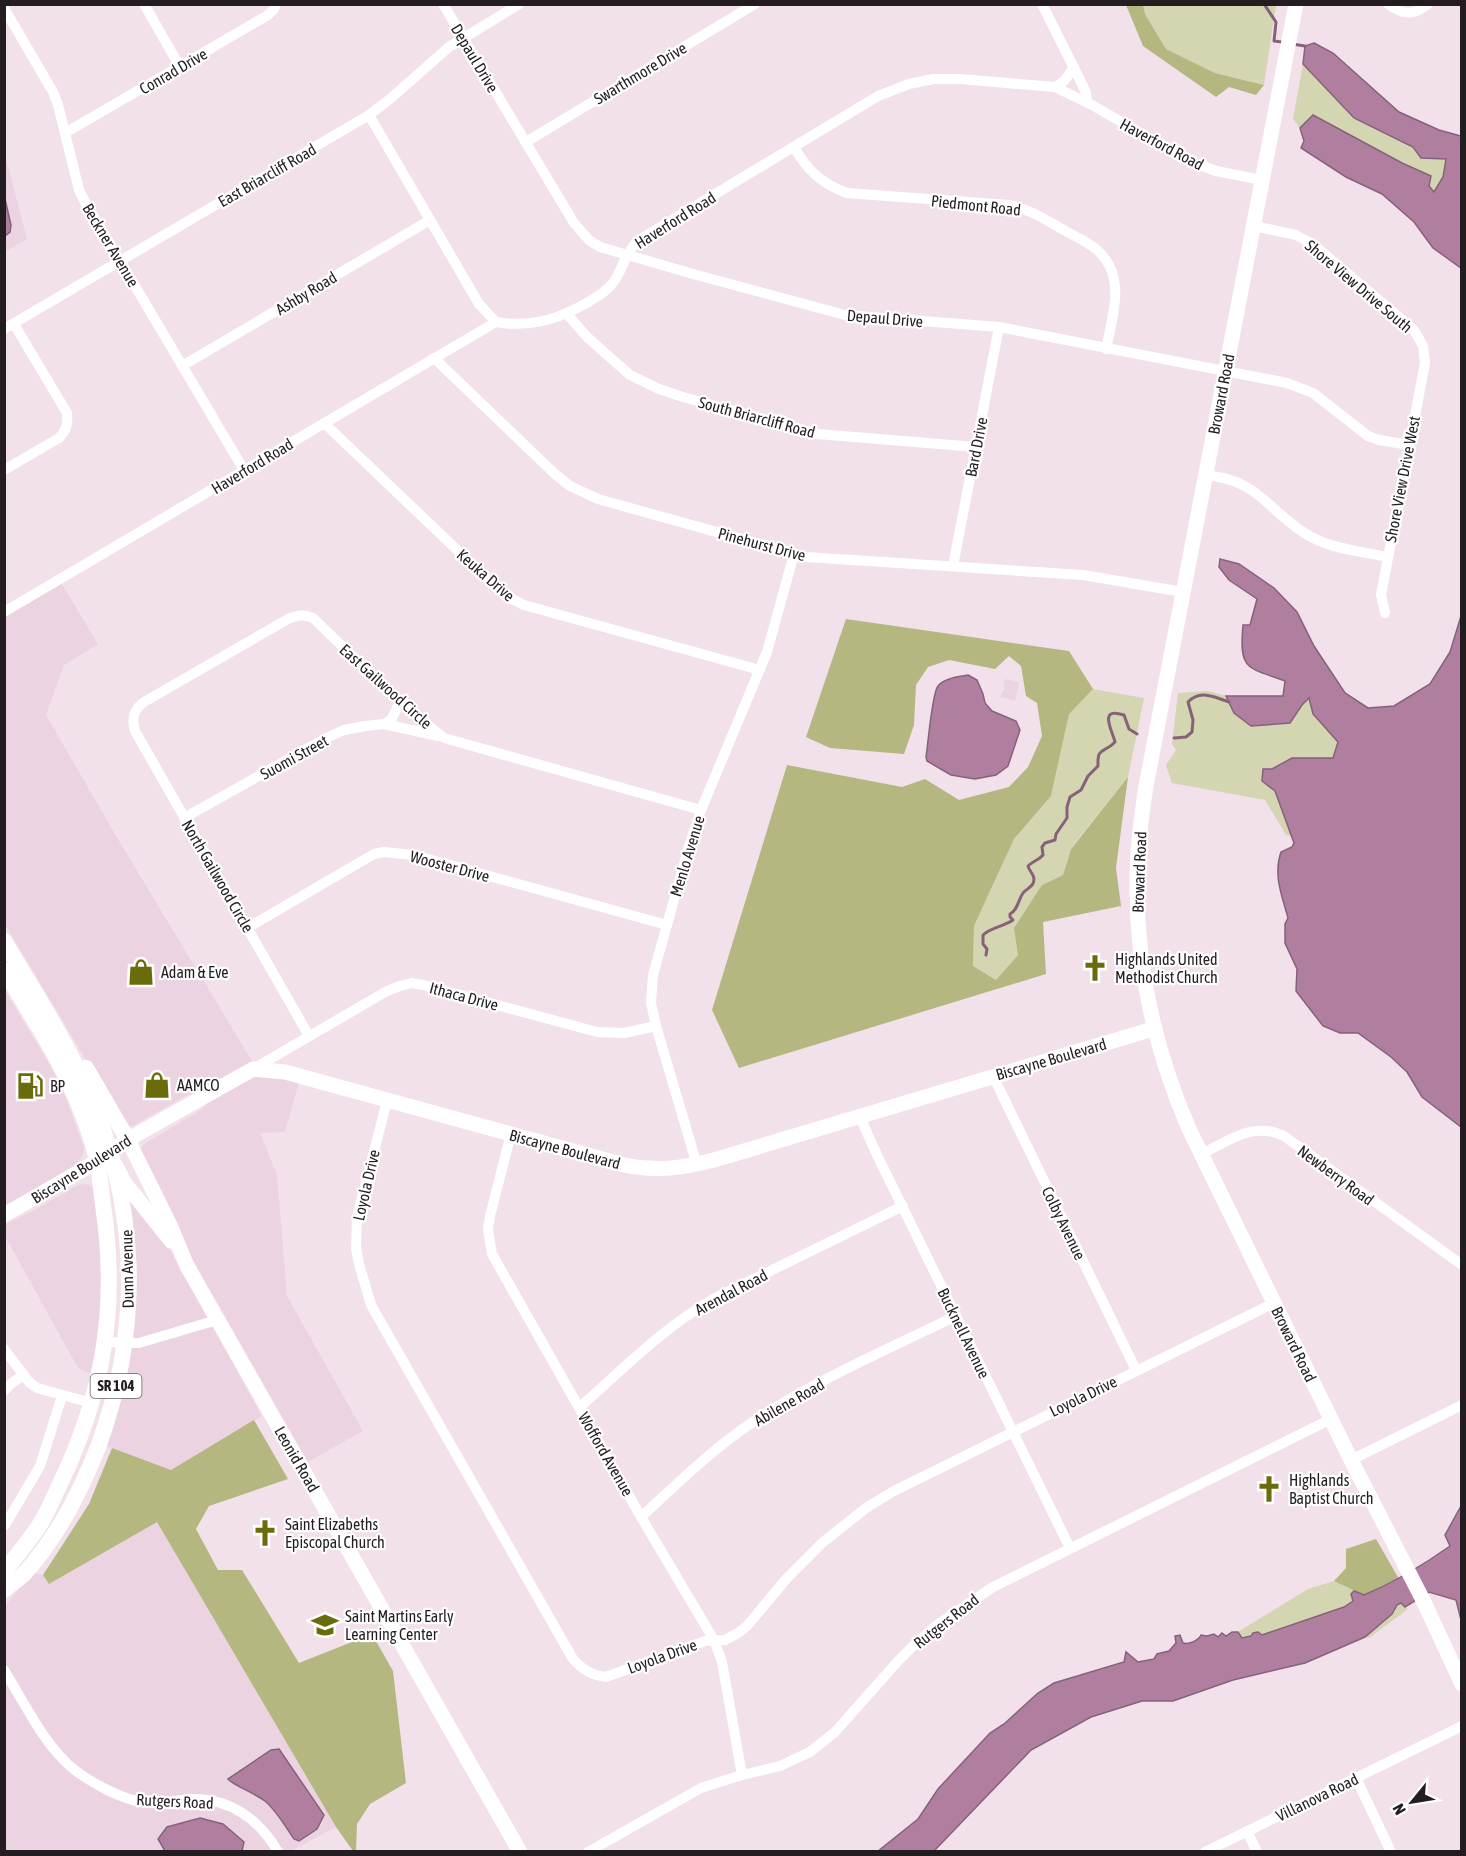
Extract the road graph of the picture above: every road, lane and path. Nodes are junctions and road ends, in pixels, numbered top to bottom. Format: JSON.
{"nodes":[{"id":1,"x":144,"y":4,"type":"edge"},
{"id":2,"x":276,"y":4,"type":"edge"},
{"id":3,"x":443,"y":4,"type":"edge"},
{"id":4,"x":519,"y":4,"type":"edge"},
{"id":5,"x":755,"y":4,"type":"edge"},
{"id":6,"x":1042,"y":4,"type":"edge"},
{"id":7,"x":1296,"y":4,"type":"edge"},
{"id":8,"x":1388,"y":4,"type":"edge"},
{"id":9,"x":1428,"y":4,"type":"edge"},
{"id":10,"x":4,"y":8,"type":"edge"},
{"id":11,"x":464,"y":38,"type":"junction"},
{"id":12,"x":180,"y":67,"type":"junction"},
{"id":13,"x":1074,"y":67,"type":"junction"},
{"id":14,"x":1056,"y":87,"type":"junction"},
{"id":15,"x":1087,"y":102,"type":"junction"},
{"id":16,"x":369,"y":115,"type":"junction"},
{"id":17,"x":65,"y":133,"type":"junction"},
{"id":18,"x":526,"y":142,"type":"junction"},
{"id":19,"x":794,"y":147,"type":"junction"},
{"id":20,"x":1262,"y":180,"type":"junction"},
{"id":21,"x":429,"y":220,"type":"junction"},
{"id":22,"x":1254,"y":226,"type":"junction"},
{"id":23,"x":627,"y":255,"type":"junction"},
{"id":24,"x":120,"y":261,"type":"junction"},
{"id":25,"x":567,"y":314,"type":"junction"},
{"id":26,"x":496,"y":321,"type":"junction"},
{"id":27,"x":9,"y":327,"type":"edge"},
{"id":28,"x":999,"y":327,"type":"junction"},
{"id":29,"x":1423,"y":346,"type":"joint"},
{"id":30,"x":1106,"y":349,"type":"junction"},
{"id":31,"x":434,"y":358,"type":"junction"},
{"id":32,"x":182,"y":366,"type":"junction"},
{"id":33,"x":1225,"y":372,"type":"junction"},
{"id":34,"x":324,"y":423,"type":"junction"},
{"id":35,"x":1409,"y":445,"type":"junction"},
{"id":36,"x":976,"y":447,"type":"junction"},
{"id":37,"x":4,"y":470,"type":"edge"},
{"id":38,"x":244,"y":470,"type":"junction"},
{"id":39,"x":1205,"y":475,"type":"junction"},
{"id":40,"x":794,"y":554,"type":"junction"},
{"id":41,"x":1387,"y":557,"type":"junction"},
{"id":42,"x":953,"y":566,"type":"junction"},
{"id":43,"x":1183,"y":592,"type":"junction"},
{"id":44,"x":4,"y":612,"type":"edge"},
{"id":45,"x":1385,"y":613,"type":"dead end"},
{"id":46,"x":760,"y":670,"type":"junction"},
{"id":47,"x":399,"y":702,"type":"junction"},
{"id":48,"x":134,"y":714,"type":"joint"},
{"id":49,"x":384,"y":724,"type":"junction"},
{"id":50,"x":444,"y":738,"type":"junction"},
{"id":51,"x":701,"y":810,"type":"junction"},
{"id":52,"x":184,"y":818,"type":"junction"},
{"id":53,"x":667,"y":925,"type":"junction"},
{"id":54,"x":247,"y":928,"type":"junction"},
{"id":55,"x":4,"y":941,"type":"edge"},
{"id":56,"x":4,"y":963,"type":"edge"},
{"id":57,"x":4,"y":970,"type":"edge"},
{"id":58,"x":29,"y":983,"type":"junction"},
{"id":59,"x":43,"y":1006,"type":"junction"},
{"id":60,"x":656,"y":1026,"type":"junction"},
{"id":61,"x":1154,"y":1029,"type":"junction"},
{"id":62,"x":309,"y":1036,"type":"junction"},
{"id":63,"x":254,"y":1069,"type":"junction"},
{"id":64,"x":993,"y":1076,"type":"junction"},
{"id":65,"x":387,"y":1101,"type":"junction"},
{"id":66,"x":860,"y":1117,"type":"junction"},
{"id":67,"x":512,"y":1134,"type":"junction"},
{"id":68,"x":128,"y":1140,"type":"junction"},
{"id":69,"x":1201,"y":1154,"type":"junction"},
{"id":70,"x":103,"y":1157,"type":"junction"},
{"id":71,"x":697,"y":1165,"type":"junction"},
{"id":72,"x":903,"y":1206,"type":"junction"},
{"id":73,"x":4,"y":1215,"type":"edge"},
{"id":74,"x":181,"y":1254,"type":"junction"},
{"id":75,"x":1461,"y":1265,"type":"edge"},
{"id":76,"x":1274,"y":1303,"type":"junction"},
{"id":77,"x":956,"y":1316,"type":"junction"},
{"id":78,"x":218,"y":1320,"type":"junction"},
{"id":79,"x":105,"y":1342,"type":"junction"},
{"id":80,"x":125,"y":1343,"type":"junction"},
{"id":81,"x":4,"y":1348,"type":"edge"},
{"id":82,"x":1136,"y":1371,"type":"junction"},
{"id":83,"x":24,"y":1375,"type":"junction"},
{"id":84,"x":4,"y":1391,"type":"edge"},
{"id":85,"x":62,"y":1396,"type":"junction"},
{"id":86,"x":92,"y":1403,"type":"junction"},
{"id":87,"x":1461,"y":1405,"type":"edge"},
{"id":88,"x":579,"y":1408,"type":"junction"},
{"id":89,"x":1331,"y":1419,"type":"junction"},
{"id":90,"x":1012,"y":1431,"type":"junction"},
{"id":91,"x":1351,"y":1460,"type":"junction"},
{"id":92,"x":69,"y":1465,"type":"junction"},
{"id":93,"x":87,"y":1473,"type":"junction"},
{"id":94,"x":641,"y":1517,"type":"junction"},
{"id":95,"x":5,"y":1525,"type":"edge"},
{"id":96,"x":1070,"y":1548,"type":"junction"},
{"id":97,"x":4,"y":1572,"type":"edge"},
{"id":98,"x":4,"y":1590,"type":"edge"},
{"id":99,"x":714,"y":1640,"type":"junction"},
{"id":100,"x":4,"y":1670,"type":"edge"},
{"id":101,"x":1461,"y":1684,"type":"edge"},
{"id":102,"x":1461,"y":1726,"type":"edge"},
{"id":103,"x":742,"y":1775,"type":"junction"},
{"id":104,"x":1356,"y":1778,"type":"junction"},
{"id":105,"x":1247,"y":1831,"type":"junction"},
{"id":106,"x":278,"y":1851,"type":"edge"},
{"id":107,"x":520,"y":1851,"type":"edge"},
{"id":108,"x":588,"y":1851,"type":"edge"},
{"id":109,"x":1205,"y":1851,"type":"edge"},
{"id":110,"x":1257,"y":1851,"type":"edge"},
{"id":111,"x":1391,"y":1851,"type":"edge"}],
"edges":[{"from":1,"to":12,"type":"street"},
{"from":2,"to":12,"type":"street","name":"Conrad Drive"},
{"from":3,"to":11,"type":"street","name":"Depaul Drive"},
{"from":4,"to":11,"type":"street","name":"East Briarcliff Road"},
{"from":5,"to":18,"type":"street","name":"Swarthmore Drive"},
{"from":6,"to":13,"type":"street"},
{"from":7,"to":20,"type":"street","name":"Broward Road"},
{"from":8,"to":9,"type":"street"},
{"from":10,"to":17,"type":"street","name":"Beckner Avenue"},
{"from":11,"to":16,"type":"street","name":"East Briarcliff Road"},
{"from":11,"to":18,"type":"street","name":"Depaul Drive"},
{"from":12,"to":17,"type":"street","name":"Conrad Drive"},
{"from":13,"to":14,"type":"street"},
{"from":13,"to":15,"type":"street"},
{"from":14,"to":15,"type":"street","name":"Haverford Road"},
{"from":14,"to":19,"type":"street","name":"Haverford Road"},
{"from":15,"to":20,"type":"street","name":"Haverford Road"},
{"from":16,"to":21,"type":"street"},
{"from":16,"to":24,"type":"street","name":"East Briarcliff Road"},
{"from":17,"to":24,"type":"street","name":"Beckner Avenue"},
{"from":18,"to":23,"type":"street","name":"Depaul Drive"},
{"from":19,"to":23,"type":"street","name":"Haverford Road"},
{"from":19,"to":30,"type":"street","name":"Piedmont Road"},
{"from":20,"to":22,"type":"street","name":"Broward Road"},
{"from":21,"to":26,"type":"street"},
{"from":21,"to":32,"type":"street","name":"Ashby Road"},
{"from":22,"to":29,"type":"street","name":"Shore View Drive South"},
{"from":22,"to":33,"type":"street","name":"Broward Road"},
{"from":23,"to":25,"type":"street","name":"Haverford Road"},
{"from":23,"to":28,"type":"street","name":"Depaul Drive"},
{"from":24,"to":27,"type":"street","name":"East Briarcliff Road"},
{"from":24,"to":32,"type":"street","name":"Beckner Avenue"},
{"from":25,"to":26,"type":"street","name":"Haverford Road"},
{"from":25,"to":36,"type":"street","name":"South Briarcliff Road"},
{"from":26,"to":31,"type":"street","name":"Haverford Road"},
{"from":27,"to":37,"type":"street"},
{"from":28,"to":30,"type":"street","name":"Depaul Drive"},
{"from":28,"to":36,"type":"street","name":"Bard Drive"},
{"from":29,"to":35,"type":"street","name":"Shore View Drive West"},
{"from":30,"to":33,"type":"street","name":"Depaul Drive"},
{"from":31,"to":34,"type":"street","name":"Haverford Road"},
{"from":31,"to":40,"type":"street","name":"Pinehurst Drive"},
{"from":32,"to":38,"type":"street","name":"Beckner Avenue"},
{"from":33,"to":35,"type":"street","name":"Depaul Drive"},
{"from":33,"to":39,"type":"street","name":"Broward Road"},
{"from":34,"to":38,"type":"street","name":"Haverford Road"},
{"from":34,"to":46,"type":"street","name":"Keuka Drive"},
{"from":35,"to":41,"type":"street","name":"Shore View Drive West"},
{"from":36,"to":42,"type":"street","name":"Bard Drive"},
{"from":38,"to":44,"type":"street","name":"Haverford Road"},
{"from":39,"to":41,"type":"street"},
{"from":39,"to":43,"type":"street","name":"Broward Road"},
{"from":40,"to":42,"type":"street","name":"Pinehurst Drive"},
{"from":40,"to":46,"type":"street","name":"Menlo Avenue"},
{"from":41,"to":45,"type":"street","name":"Shore View Drive West"},
{"from":42,"to":43,"type":"street","name":"Pinehurst Drive"},
{"from":43,"to":61,"type":"street","name":"Broward Road"},
{"from":46,"to":51,"type":"street","name":"Menlo Avenue"},
{"from":47,"to":48,"type":"street","name":"East Gailwood Circle"},
{"from":47,"to":49,"type":"street"},
{"from":47,"to":50,"type":"street","name":"East Gailwood Circle"},
{"from":48,"to":52,"type":"street","name":"North Gailwood Circle"},
{"from":49,"to":50,"type":"street"},
{"from":49,"to":52,"type":"street","name":"Suomi Street"},
{"from":50,"to":51,"type":"street","name":"East Gailwood Circle"},
{"from":51,"to":53,"type":"street","name":"Menlo Avenue"},
{"from":52,"to":54,"type":"street","name":"North Gailwood Circle"},
{"from":53,"to":54,"type":"street","name":"Wooster Drive"},
{"from":53,"to":60,"type":"street","name":"Menlo Avenue"},
{"from":54,"to":62,"type":"street","name":"North Gailwood Circle"},
{"from":55,"to":58,"type":"main road","name":"Dunn Avenue","number":"SR 104"},
{"from":56,"to":58,"type":"street"},
{"from":57,"to":70,"type":"main road","name":"Dunn Avenue","number":"SR 104"},
{"from":58,"to":59,"type":"main road","name":"Dunn Avenue","number":"SR 104"},
{"from":59,"to":68,"type":"main road"},
{"from":59,"to":70,"type":"main road","name":"Dunn Avenue","number":"SR 104"},
{"from":60,"to":62,"type":"street","name":"Ithaca Drive"},
{"from":60,"to":71,"type":"street","name":"Menlo Avenue"},
{"from":61,"to":64,"type":"street","name":"Biscayne Boulevard"},
{"from":61,"to":69,"type":"street","name":"Broward Road"},
{"from":62,"to":63,"type":"street","name":"Ithaca Drive"},
{"from":63,"to":65,"type":"street","name":"Biscayne Boulevard"},
{"from":63,"to":68,"type":"street","name":"Biscayne Boulevard"},
{"from":64,"to":66,"type":"street","name":"Biscayne Boulevard"},
{"from":64,"to":82,"type":"street","name":"Colby Avenue"},
{"from":65,"to":67,"type":"street","name":"Biscayne Boulevard"},
{"from":65,"to":99,"type":"street","name":"Loyola Drive"},
{"from":66,"to":71,"type":"street","name":"Biscayne Boulevard"},
{"from":66,"to":72,"type":"street","name":"Bucknell Avenue"},
{"from":67,"to":71,"type":"street","name":"Biscayne Boulevard"},
{"from":67,"to":88,"type":"street","name":"Wofford Avenue"},
{"from":68,"to":70,"type":"street","name":"Biscayne Boulevard"},
{"from":68,"to":74,"type":"street","name":"Leonid Road"},
{"from":69,"to":75,"type":"street","name":"Newberry Road"},
{"from":69,"to":76,"type":"street","name":"Broward Road"},
{"from":70,"to":73,"type":"street","name":"Biscayne Boulevard"},
{"from":70,"to":74,"type":"street","name":"Leonid Road"},
{"from":70,"to":79,"type":"main road","name":"Dunn Avenue","number":"SR 104"},
{"from":70,"to":80,"type":"main road","name":"Dunn Avenue","number":"SR 104"},
{"from":72,"to":77,"type":"street","name":"Bucknell Avenue"},
{"from":72,"to":88,"type":"street","name":"Arendal Road"},
{"from":74,"to":78,"type":"street","name":"Leonid Road"},
{"from":76,"to":82,"type":"street","name":"Loyola Drive"},
{"from":76,"to":89,"type":"street","name":"Broward Road"},
{"from":77,"to":90,"type":"street","name":"Bucknell Avenue"},
{"from":77,"to":94,"type":"street","name":"Abilene Road"},
{"from":78,"to":80,"type":"street"},
{"from":78,"to":107,"type":"street","name":"Leonid Road"},
{"from":79,"to":80,"type":"street"},
{"from":79,"to":86,"type":"main road","name":"Dunn Avenue","number":"SR 104"},
{"from":80,"to":93,"type":"main road","name":"Dunn Avenue","number":"SR 104"},
{"from":81,"to":83,"type":"street"},
{"from":82,"to":90,"type":"street","name":"Loyola Drive"},
{"from":83,"to":84,"type":"street"},
{"from":83,"to":85,"type":"street"},
{"from":85,"to":86,"type":"street"},
{"from":85,"to":95,"type":"street"},
{"from":86,"to":92,"type":"main road","name":"Dunn Avenue","number":"SR 104"},
{"from":87,"to":91,"type":"street"},
{"from":88,"to":94,"type":"street","name":"Wofford Avenue"},
{"from":89,"to":91,"type":"street","name":"Broward Road"},
{"from":89,"to":96,"type":"street","name":"Rutgers Road"},
{"from":90,"to":96,"type":"street","name":"Bucknell Avenue"},
{"from":90,"to":99,"type":"street","name":"Loyola Drive"},
{"from":91,"to":101,"type":"street","name":"Broward Road"},
{"from":92,"to":93,"type":"street"},
{"from":92,"to":97,"type":"main road","name":"Dunn Avenue","number":"SR 104"},
{"from":93,"to":98,"type":"main road","name":"Dunn Avenue","number":"SR 104"},
{"from":94,"to":99,"type":"street","name":"Wofford Avenue"},
{"from":96,"to":103,"type":"street","name":"Rutgers Road"},
{"from":99,"to":103,"type":"street","name":"Wofford Avenue"},
{"from":100,"to":106,"type":"street","name":"Rutgers Road"},
{"from":102,"to":104,"type":"street","name":"Villanova Road"},
{"from":103,"to":108,"type":"street","name":"Rutgers Road"},
{"from":104,"to":105,"type":"street","name":"Villanova Road"},
{"from":104,"to":111,"type":"street"},
{"from":105,"to":109,"type":"street","name":"Villanova Road"},
{"from":105,"to":110,"type":"street"}]}
